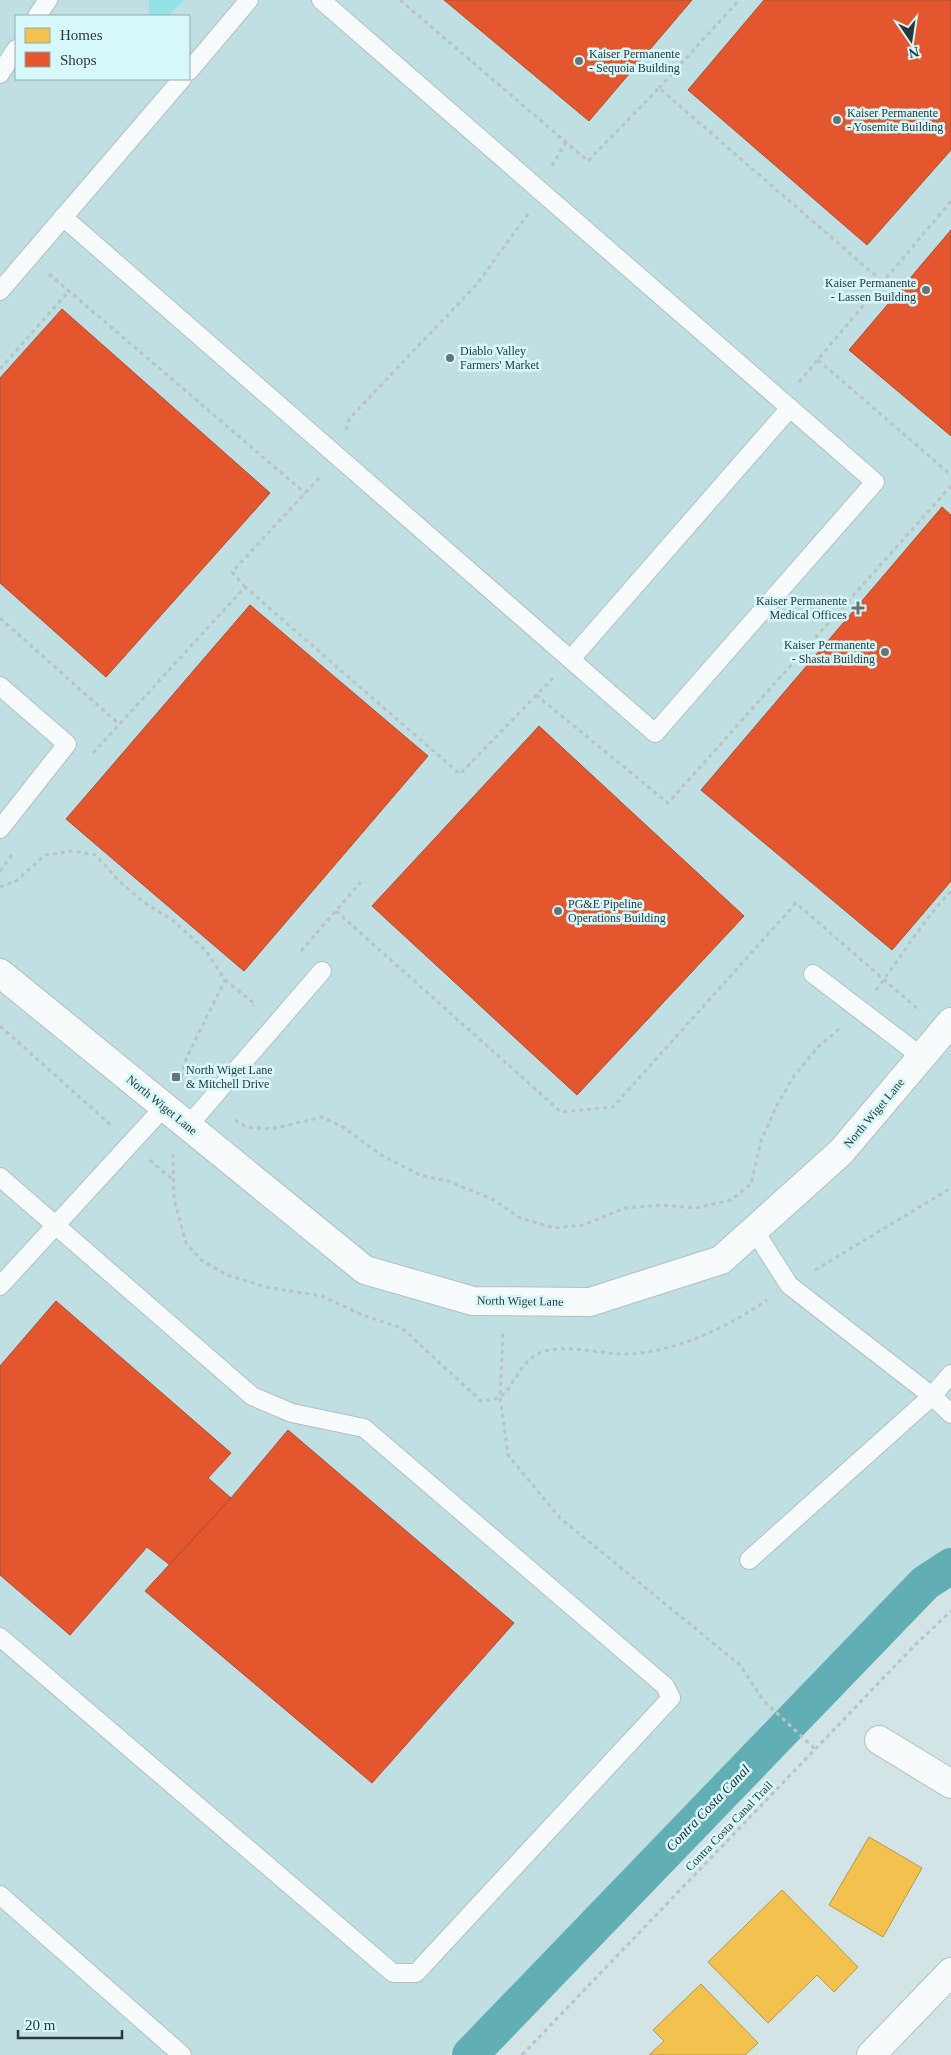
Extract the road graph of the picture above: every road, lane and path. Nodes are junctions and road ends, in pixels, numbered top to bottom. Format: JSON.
{"nodes":[{"id":1,"x":48,"y":0,"type":"edge"},
{"id":2,"x":249,"y":0,"type":"edge"},
{"id":3,"x":321,"y":0,"type":"edge"},
{"id":4,"x":400,"y":0,"type":"edge"},
{"id":5,"x":739,"y":0,"type":"edge"},
{"id":6,"x":39,"y":15,"type":"edge"},
{"id":7,"x":15,"y":51,"type":"edge"},
{"id":8,"x":190,"y":70,"type":"edge"},
{"id":9,"x":0,"y":74,"type":"edge"},
{"id":10,"x":181,"y":80,"type":"edge"},
{"id":11,"x":659,"y":88,"type":"junction"},
{"id":12,"x":566,"y":142,"type":"junction"},
{"id":13,"x":539,"y":190,"type":"junction"},
{"id":14,"x":951,"y":201,"type":"edge"},
{"id":15,"x":63,"y":217,"type":"junction"},
{"id":16,"x":29,"y":257,"type":"junction"},
{"id":17,"x":883,"y":282,"type":"junction"},
{"id":18,"x":0,"y":291,"type":"edge"},
{"id":19,"x":69,"y":291,"type":"junction"},
{"id":20,"x":818,"y":360,"type":"junction"},
{"id":21,"x":0,"y":369,"type":"edge"},
{"id":22,"x":786,"y":405,"type":"junction"},
{"id":23,"x":339,"y":457,"type":"junction"},
{"id":24,"x":951,"y":475,"type":"edge"},
{"id":25,"x":951,"y":486,"type":"edge"},
{"id":26,"x":306,"y":493,"type":"junction"},
{"id":27,"x":245,"y":587,"type":"junction"},
{"id":28,"x":0,"y":618,"type":"edge"},
{"id":29,"x":571,"y":659,"type":"junction"},
{"id":30,"x":0,"y":686,"type":"edge"},
{"id":31,"x":536,"y":695,"type":"junction"},
{"id":32,"x":119,"y":724,"type":"junction"},
{"id":33,"x":88,"y":759,"type":"dead end"},
{"id":34,"x":0,"y":829,"type":"edge"},
{"id":35,"x":16,"y":850,"type":"dead end"},
{"id":36,"x":0,"y":871,"type":"edge"},
{"id":37,"x":361,"y":882,"type":"dead end"},
{"id":38,"x":0,"y":887,"type":"edge"},
{"id":39,"x":951,"y":891,"type":"edge"},
{"id":40,"x":336,"y":911,"type":"junction"},
{"id":41,"x":298,"y":954,"type":"dead end"},
{"id":42,"x":322,"y":971,"type":"dead end"},
{"id":43,"x":0,"y":973,"type":"edge"},
{"id":44,"x":813,"y":974,"type":"dead end"},
{"id":45,"x":225,"y":980,"type":"junction"},
{"id":46,"x":884,"y":980,"type":"junction"},
{"id":47,"x":261,"y":997,"type":"dead end"},
{"id":48,"x":255,"y":1004,"type":"junction"},
{"id":49,"x":861,"y":1010,"type":"junction"},
{"id":50,"x":249,"y":1011,"type":"dead end"},
{"id":51,"x":0,"y":1026,"type":"edge"},
{"id":52,"x":947,"y":1027,"type":"edge"},
{"id":53,"x":922,"y":1057,"type":"junction"},
{"id":54,"x":182,"y":1077,"type":"junction"},
{"id":55,"x":211,"y":1100,"type":"junction"},
{"id":56,"x":175,"y":1116,"type":"junction"},
{"id":57,"x":131,"y":1143,"type":"junction"},
{"id":58,"x":0,"y":1177,"type":"edge"},
{"id":59,"x":173,"y":1180,"type":"junction"},
{"id":60,"x":951,"y":1188,"type":"edge"},
{"id":61,"x":54,"y":1224,"type":"junction"},
{"id":62,"x":754,"y":1230,"type":"junction"},
{"id":63,"x":790,"y":1285,"type":"junction"},
{"id":64,"x":0,"y":1286,"type":"edge"},
{"id":65,"x":508,"y":1301,"type":"junction"},
{"id":66,"x":951,"y":1374,"type":"edge"},
{"id":67,"x":932,"y":1396,"type":"junction"},
{"id":68,"x":500,"y":1397,"type":"junction"},
{"id":69,"x":951,"y":1414,"type":"edge"},
{"id":70,"x":750,"y":1560,"type":"dead end"},
{"id":71,"x":951,"y":1611,"type":"edge"},
{"id":72,"x":0,"y":1637,"type":"edge"},
{"id":73,"x":879,"y":1740,"type":"dead end"},
{"id":74,"x":815,"y":1749,"type":"junction"},
{"id":75,"x":951,"y":1784,"type":"edge"},
{"id":76,"x":0,"y":1895,"type":"edge"},
{"id":77,"x":951,"y":1972,"type":"edge"},
{"id":78,"x":182,"y":2055,"type":"edge"},
{"id":79,"x":522,"y":2055,"type":"edge"},
{"id":80,"x":871,"y":2055,"type":"edge"}],
"edges":[{"from":1,"to":6,"type":"lane"},
{"from":2,"to":8,"type":"lane"},
{"from":3,"to":13,"type":"lane"},
{"from":4,"to":12,"type":"path"},
{"from":5,"to":11,"type":"path"},
{"from":7,"to":9,"type":"lane"},
{"from":10,"to":15,"type":"lane"},
{"from":11,"to":12,"type":"path"},
{"from":11,"to":17,"type":"path"},
{"from":12,"to":13,"type":"path"},
{"from":13,"to":22,"type":"lane"},
{"from":13,"to":23,"type":"path"},
{"from":14,"to":17,"type":"path"},
{"from":15,"to":16,"type":"lane"},
{"from":15,"to":23,"type":"lane"},
{"from":16,"to":18,"type":"lane"},
{"from":16,"to":19,"type":"path"},
{"from":17,"to":20,"type":"path"},
{"from":19,"to":21,"type":"path"},
{"from":19,"to":26,"type":"path"},
{"from":20,"to":22,"type":"path"},
{"from":20,"to":24,"type":"path"},
{"from":22,"to":29,"type":"lane"},
{"from":22,"to":29,"type":"lane"},
{"from":23,"to":26,"type":"path"},
{"from":23,"to":29,"type":"lane"},
{"from":25,"to":31,"type":"path"},
{"from":26,"to":27,"type":"path"},
{"from":27,"to":31,"type":"path"},
{"from":27,"to":32,"type":"path"},
{"from":28,"to":32,"type":"path"},
{"from":29,"to":31,"type":"path"},
{"from":30,"to":34,"type":"lane"},
{"from":32,"to":33,"type":"path"},
{"from":35,"to":36,"type":"path"},
{"from":37,"to":40,"type":"path"},
{"from":38,"to":45,"type":"path"},
{"from":39,"to":46,"type":"path"},
{"from":40,"to":41,"type":"path"},
{"from":40,"to":46,"type":"path"},
{"from":42,"to":55,"type":"lane"},
{"from":43,"to":56,"type":"street","name":"North Wiget Lane"},
{"from":44,"to":49,"type":"lane"},
{"from":45,"to":48,"type":"path"},
{"from":45,"to":54,"type":"path"},
{"from":46,"to":49,"type":"path"},
{"from":46,"to":52,"type":"path"},
{"from":47,"to":48,"type":"path"},
{"from":48,"to":50,"type":"path"},
{"from":49,"to":53,"type":"lane"},
{"from":49,"to":55,"type":"path"},
{"from":51,"to":57,"type":"path"},
{"from":52,"to":53,"type":"street","name":"North Wiget Lane"},
{"from":53,"to":62,"type":"street","name":"North Wiget Lane"},
{"from":54,"to":55,"type":"path"},
{"from":54,"to":56,"type":"path"},
{"from":55,"to":56,"type":"lane"},
{"from":56,"to":57,"type":"lane"},
{"from":56,"to":59,"type":"path"},
{"from":56,"to":65,"type":"street","name":"North Wiget Lane"},
{"from":57,"to":59,"type":"path"},
{"from":57,"to":61,"type":"lane"},
{"from":58,"to":61,"type":"lane"},
{"from":59,"to":68,"type":"path"},
{"from":60,"to":63,"type":"path"},
{"from":61,"to":64,"type":"lane"},
{"from":61,"to":72,"type":"lane"},
{"from":62,"to":63,"type":"lane"},
{"from":62,"to":65,"type":"street","name":"North Wiget Lane"},
{"from":63,"to":67,"type":"lane"},
{"from":63,"to":68,"type":"path"},
{"from":65,"to":68,"type":"path"},
{"from":66,"to":67,"type":"lane"},
{"from":67,"to":69,"type":"lane"},
{"from":67,"to":70,"type":"lane"},
{"from":68,"to":74,"type":"path"},
{"from":71,"to":74,"type":"path","name":"Contra Costa Canal Trail"},
{"from":73,"to":75,"type":"street"},
{"from":74,"to":79,"type":"path","name":"Contra Costa Canal Trail"},
{"from":76,"to":78,"type":"lane"},
{"from":77,"to":80,"type":"street"}]}
